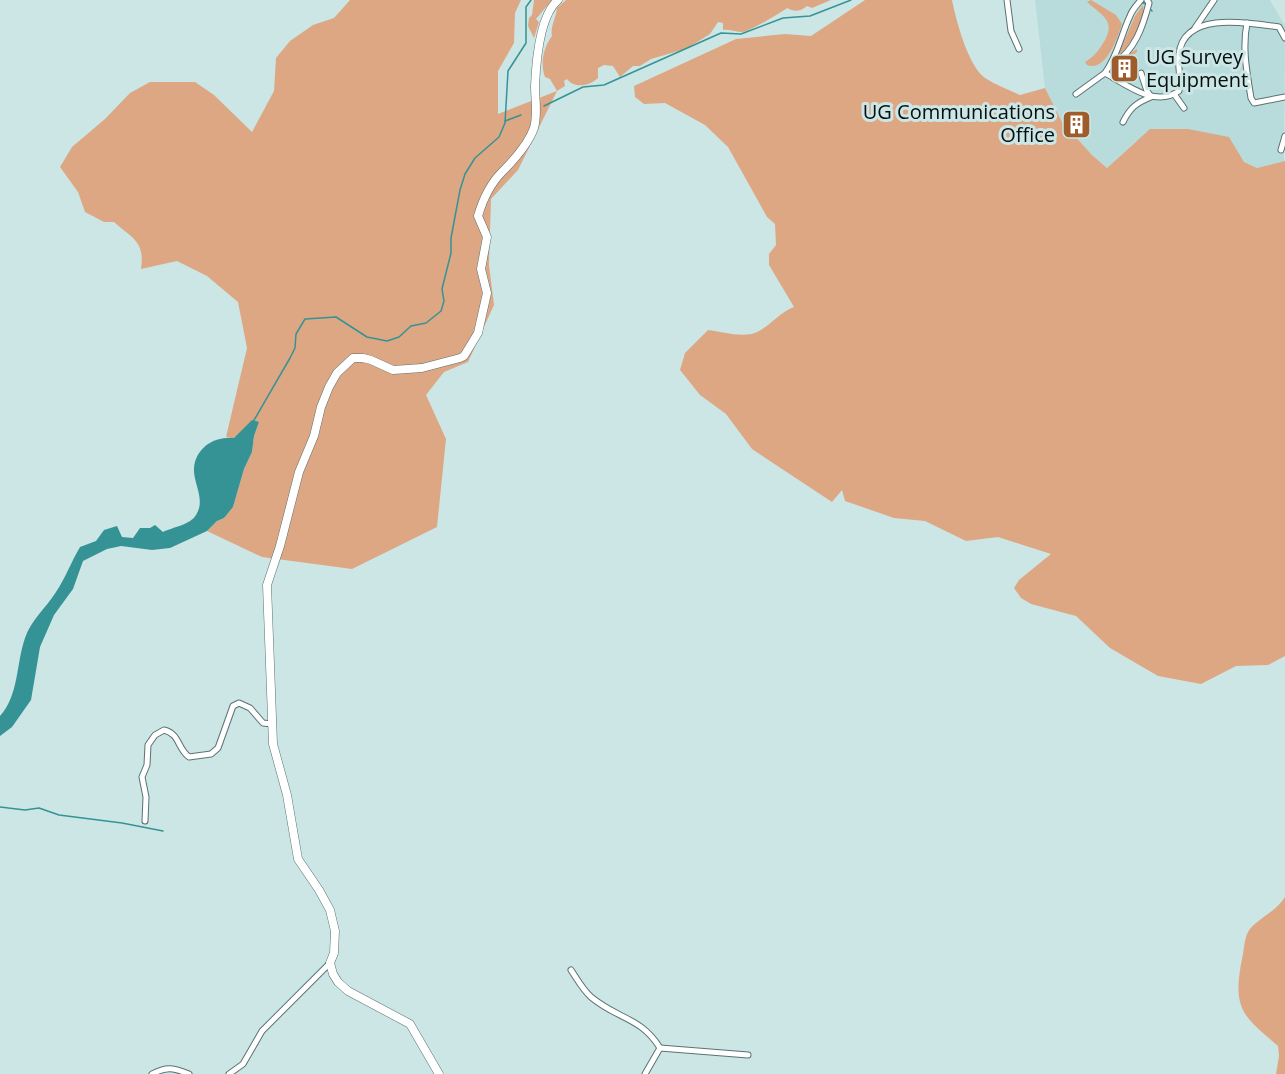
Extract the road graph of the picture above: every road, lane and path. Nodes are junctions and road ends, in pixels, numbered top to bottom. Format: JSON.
{"nodes":[{"id":1,"x":558,"y":0,"type":"edge"},
{"id":2,"x":1007,"y":0,"type":"edge"},
{"id":3,"x":1140,"y":0,"type":"edge"},
{"id":4,"x":1147,"y":0,"type":"edge"},
{"id":5,"x":1214,"y":0,"type":"edge"},
{"id":6,"x":1246,"y":23,"type":"junction"},
{"id":7,"x":1195,"y":28,"type":"junction"},
{"id":8,"x":1285,"y":38,"type":"edge"},
{"id":9,"x":1019,"y":49,"type":"dead end"},
{"id":10,"x":1112,"y":64,"type":"junction"},
{"id":11,"x":1141,"y":72,"type":"dead end"},
{"id":12,"x":1105,"y":73,"type":"junction"},
{"id":13,"x":1076,"y":94,"type":"dead end"},
{"id":14,"x":1174,"y":94,"type":"junction"},
{"id":15,"x":1151,"y":97,"type":"junction"},
{"id":16,"x":1285,"y":97,"type":"edge"},
{"id":17,"x":1184,"y":108,"type":"dead end"},
{"id":18,"x":1123,"y":122,"type":"dead end"},
{"id":19,"x":1285,"y":136,"type":"edge"},
{"id":20,"x":1281,"y":150,"type":"dead end"},
{"id":21,"x":272,"y":724,"type":"junction"},
{"id":22,"x":145,"y":820,"type":"dead end"},
{"id":23,"x":330,"y":963,"type":"junction"},
{"id":24,"x":572,"y":970,"type":"dead end"},
{"id":25,"x":660,"y":1048,"type":"junction"},
{"id":26,"x":748,"y":1055,"type":"dead end"},
{"id":27,"x":152,"y":1074,"type":"edge"},
{"id":28,"x":189,"y":1074,"type":"edge"},
{"id":29,"x":229,"y":1074,"type":"edge"},
{"id":30,"x":439,"y":1074,"type":"edge"},
{"id":31,"x":645,"y":1074,"type":"edge"}],
"edges":[{"from":1,"to":21,"type":"street"},
{"from":2,"to":9,"type":"street"},
{"from":3,"to":10,"type":"street"},
{"from":4,"to":10,"type":"street"},
{"from":5,"to":7,"type":"street"},
{"from":6,"to":7,"type":"street"},
{"from":6,"to":8,"type":"street"},
{"from":6,"to":16,"type":"street"},
{"from":7,"to":14,"type":"street"},
{"from":10,"to":12,"type":"street"},
{"from":11,"to":15,"type":"street"},
{"from":12,"to":13,"type":"street"},
{"from":12,"to":15,"type":"street"},
{"from":14,"to":15,"type":"street"},
{"from":14,"to":17,"type":"street"},
{"from":15,"to":18,"type":"street"},
{"from":19,"to":20,"type":"street"},
{"from":21,"to":22,"type":"street"},
{"from":21,"to":23,"type":"street"},
{"from":23,"to":29,"type":"street"},
{"from":23,"to":30,"type":"street"},
{"from":24,"to":25,"type":"street"},
{"from":25,"to":26,"type":"street"},
{"from":25,"to":31,"type":"street"},
{"from":27,"to":28,"type":"street"}]}
